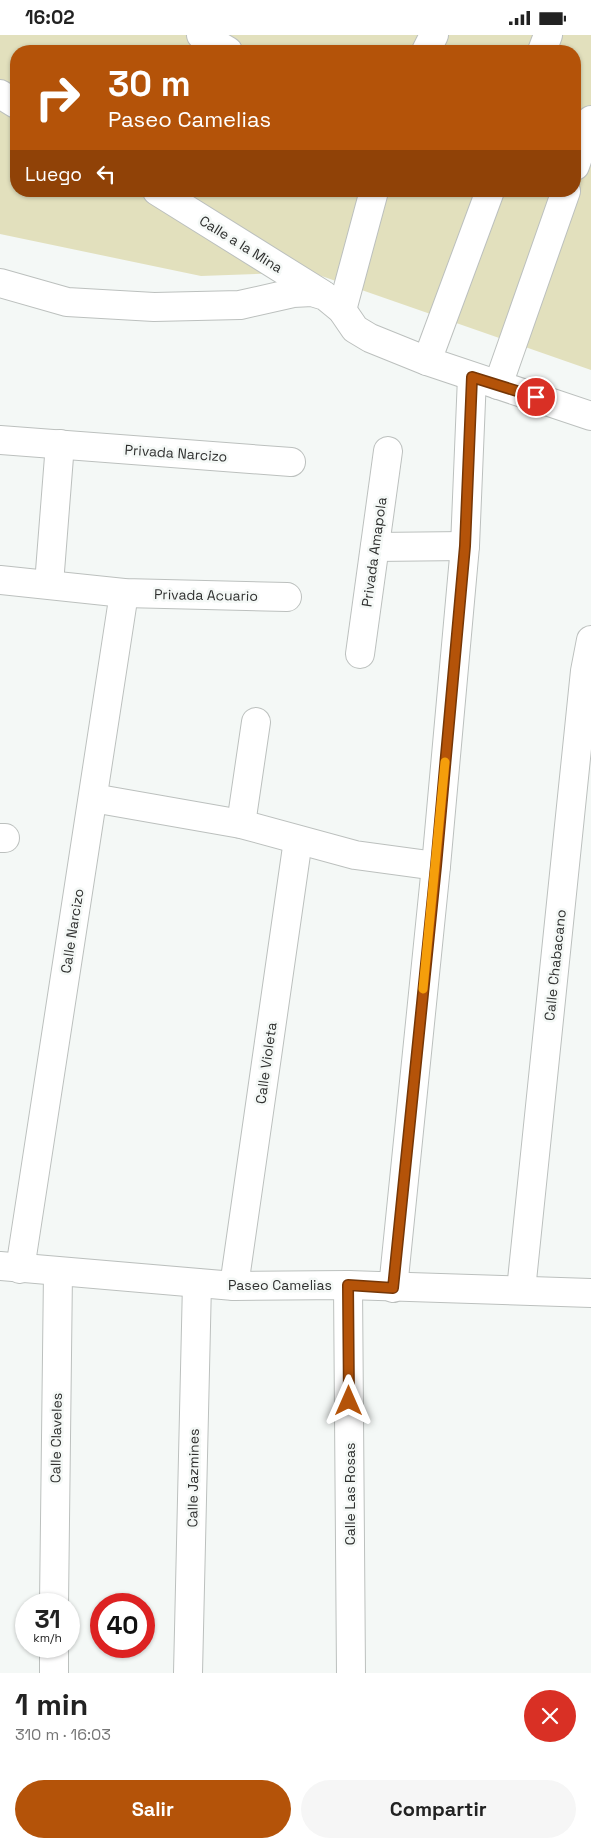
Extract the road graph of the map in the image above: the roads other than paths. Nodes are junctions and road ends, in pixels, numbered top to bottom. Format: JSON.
{"nodes":[{"id":1,"x":201,"y":35,"type":"edge"},
{"id":2,"x":218,"y":45,"type":"edge"},
{"id":3,"x":591,"y":120,"type":"edge"},
{"id":4,"x":581,"y":149,"type":"edge"},
{"id":5,"x":166,"y":197,"type":"edge"},
{"id":6,"x":372,"y":197,"type":"edge"},
{"id":7,"x":488,"y":197,"type":"edge"},
{"id":8,"x":564,"y":197,"type":"edge"},
{"id":9,"x":0,"y":283,"type":"edge"},
{"id":10,"x":334,"y":303,"type":"junction"},
{"id":11,"x":428,"y":361,"type":"junction"},
{"id":12,"x":472,"y":377,"type":"junction"},
{"id":13,"x":498,"y":385,"type":"junction"},
{"id":14,"x":591,"y":416,"type":"edge"},
{"id":15,"x":0,"y":440,"type":"edge"},
{"id":16,"x":60,"y":444,"type":"junction"},
{"id":17,"x":388,"y":451,"type":"dead end"},
{"id":18,"x":291,"y":462,"type":"dead end"},
{"id":19,"x":465,"y":546,"type":"junction"},
{"id":20,"x":375,"y":547,"type":"junction"},
{"id":21,"x":0,"y":580,"type":"edge"},
{"id":22,"x":49,"y":584,"type":"junction"},
{"id":23,"x":124,"y":593,"type":"junction"},
{"id":24,"x":287,"y":597,"type":"dead end"},
{"id":25,"x":591,"y":640,"type":"edge"},
{"id":26,"x":360,"y":654,"type":"dead end"},
{"id":27,"x":256,"y":722,"type":"dead end"},
{"id":28,"x":93,"y":798,"type":"junction"},
{"id":29,"x":241,"y":824,"type":"junction"},
{"id":30,"x":298,"y":840,"type":"junction"},
{"id":31,"x":436,"y":866,"type":"junction"},
{"id":32,"x":10,"y":1267,"type":"edge"},
{"id":33,"x":58,"y":1272,"type":"junction"},
{"id":34,"x":197,"y":1283,"type":"junction"},
{"id":35,"x":348,"y":1285,"type":"junction"},
{"id":36,"x":234,"y":1286,"type":"junction"},
{"id":37,"x":393,"y":1288,"type":"junction"},
{"id":38,"x":521,"y":1290,"type":"junction"},
{"id":39,"x":591,"y":1293,"type":"edge"},
{"id":40,"x":54,"y":1593,"type":"edge"},
{"id":41,"x":54,"y":1658,"type":"edge"},
{"id":42,"x":54,"y":1673,"type":"edge"},
{"id":43,"x":188,"y":1673,"type":"edge"},
{"id":44,"x":351,"y":1673,"type":"edge"}],
"edges":[{"from":1,"to":2,"type":"street"},
{"from":3,"to":4,"type":"street"},
{"from":5,"to":10,"type":"street","name":"Calle a la Mina"},
{"from":6,"to":10,"type":"street"},
{"from":7,"to":11,"type":"street"},
{"from":8,"to":13,"type":"street"},
{"from":9,"to":10,"type":"street"},
{"from":10,"to":11,"type":"street"},
{"from":11,"to":12,"type":"street"},
{"from":12,"to":13,"type":"street"},
{"from":12,"to":19,"type":"street"},
{"from":13,"to":14,"type":"street"},
{"from":15,"to":16,"type":"street","name":"Privada Narcizo"},
{"from":16,"to":18,"type":"street","name":"Privada Narcizo"},
{"from":16,"to":22,"type":"street"},
{"from":17,"to":20,"type":"street","name":"Privada Amapola"},
{"from":19,"to":20,"type":"street"},
{"from":19,"to":31,"type":"street"},
{"from":20,"to":26,"type":"street","name":"Privada Amapola"},
{"from":21,"to":22,"type":"street","name":"Privada Acuario"},
{"from":22,"to":23,"type":"street","name":"Privada Acuario"},
{"from":23,"to":24,"type":"street","name":"Privada Acuario"},
{"from":23,"to":28,"type":"street","name":"Calle Narcizo"},
{"from":25,"to":38,"type":"street","name":"Calle Chabacano"},
{"from":27,"to":29,"type":"street"},
{"from":28,"to":29,"type":"street"},
{"from":28,"to":32,"type":"street","name":"Calle Narcizo"},
{"from":29,"to":30,"type":"street"},
{"from":30,"to":31,"type":"street"},
{"from":30,"to":36,"type":"street","name":"Calle Violeta"},
{"from":31,"to":37,"type":"street"},
{"from":32,"to":33,"type":"street","name":"Paseo Camelias"},
{"from":33,"to":34,"type":"street","name":"Paseo Camelias"},
{"from":33,"to":40,"type":"street","name":"Calle Claveles"},
{"from":34,"to":36,"type":"street","name":"Paseo Camelias"},
{"from":34,"to":43,"type":"street","name":"Calle Jazmines"},
{"from":35,"to":36,"type":"street","name":"Paseo Camelias"},
{"from":35,"to":37,"type":"street","name":"Paseo Camelias"},
{"from":35,"to":44,"type":"street","name":"Calle Las Rosas"},
{"from":37,"to":38,"type":"street","name":"Paseo Camelias"},
{"from":38,"to":39,"type":"street","name":"Paseo Camelias"},
{"from":41,"to":42,"type":"street"}]}
